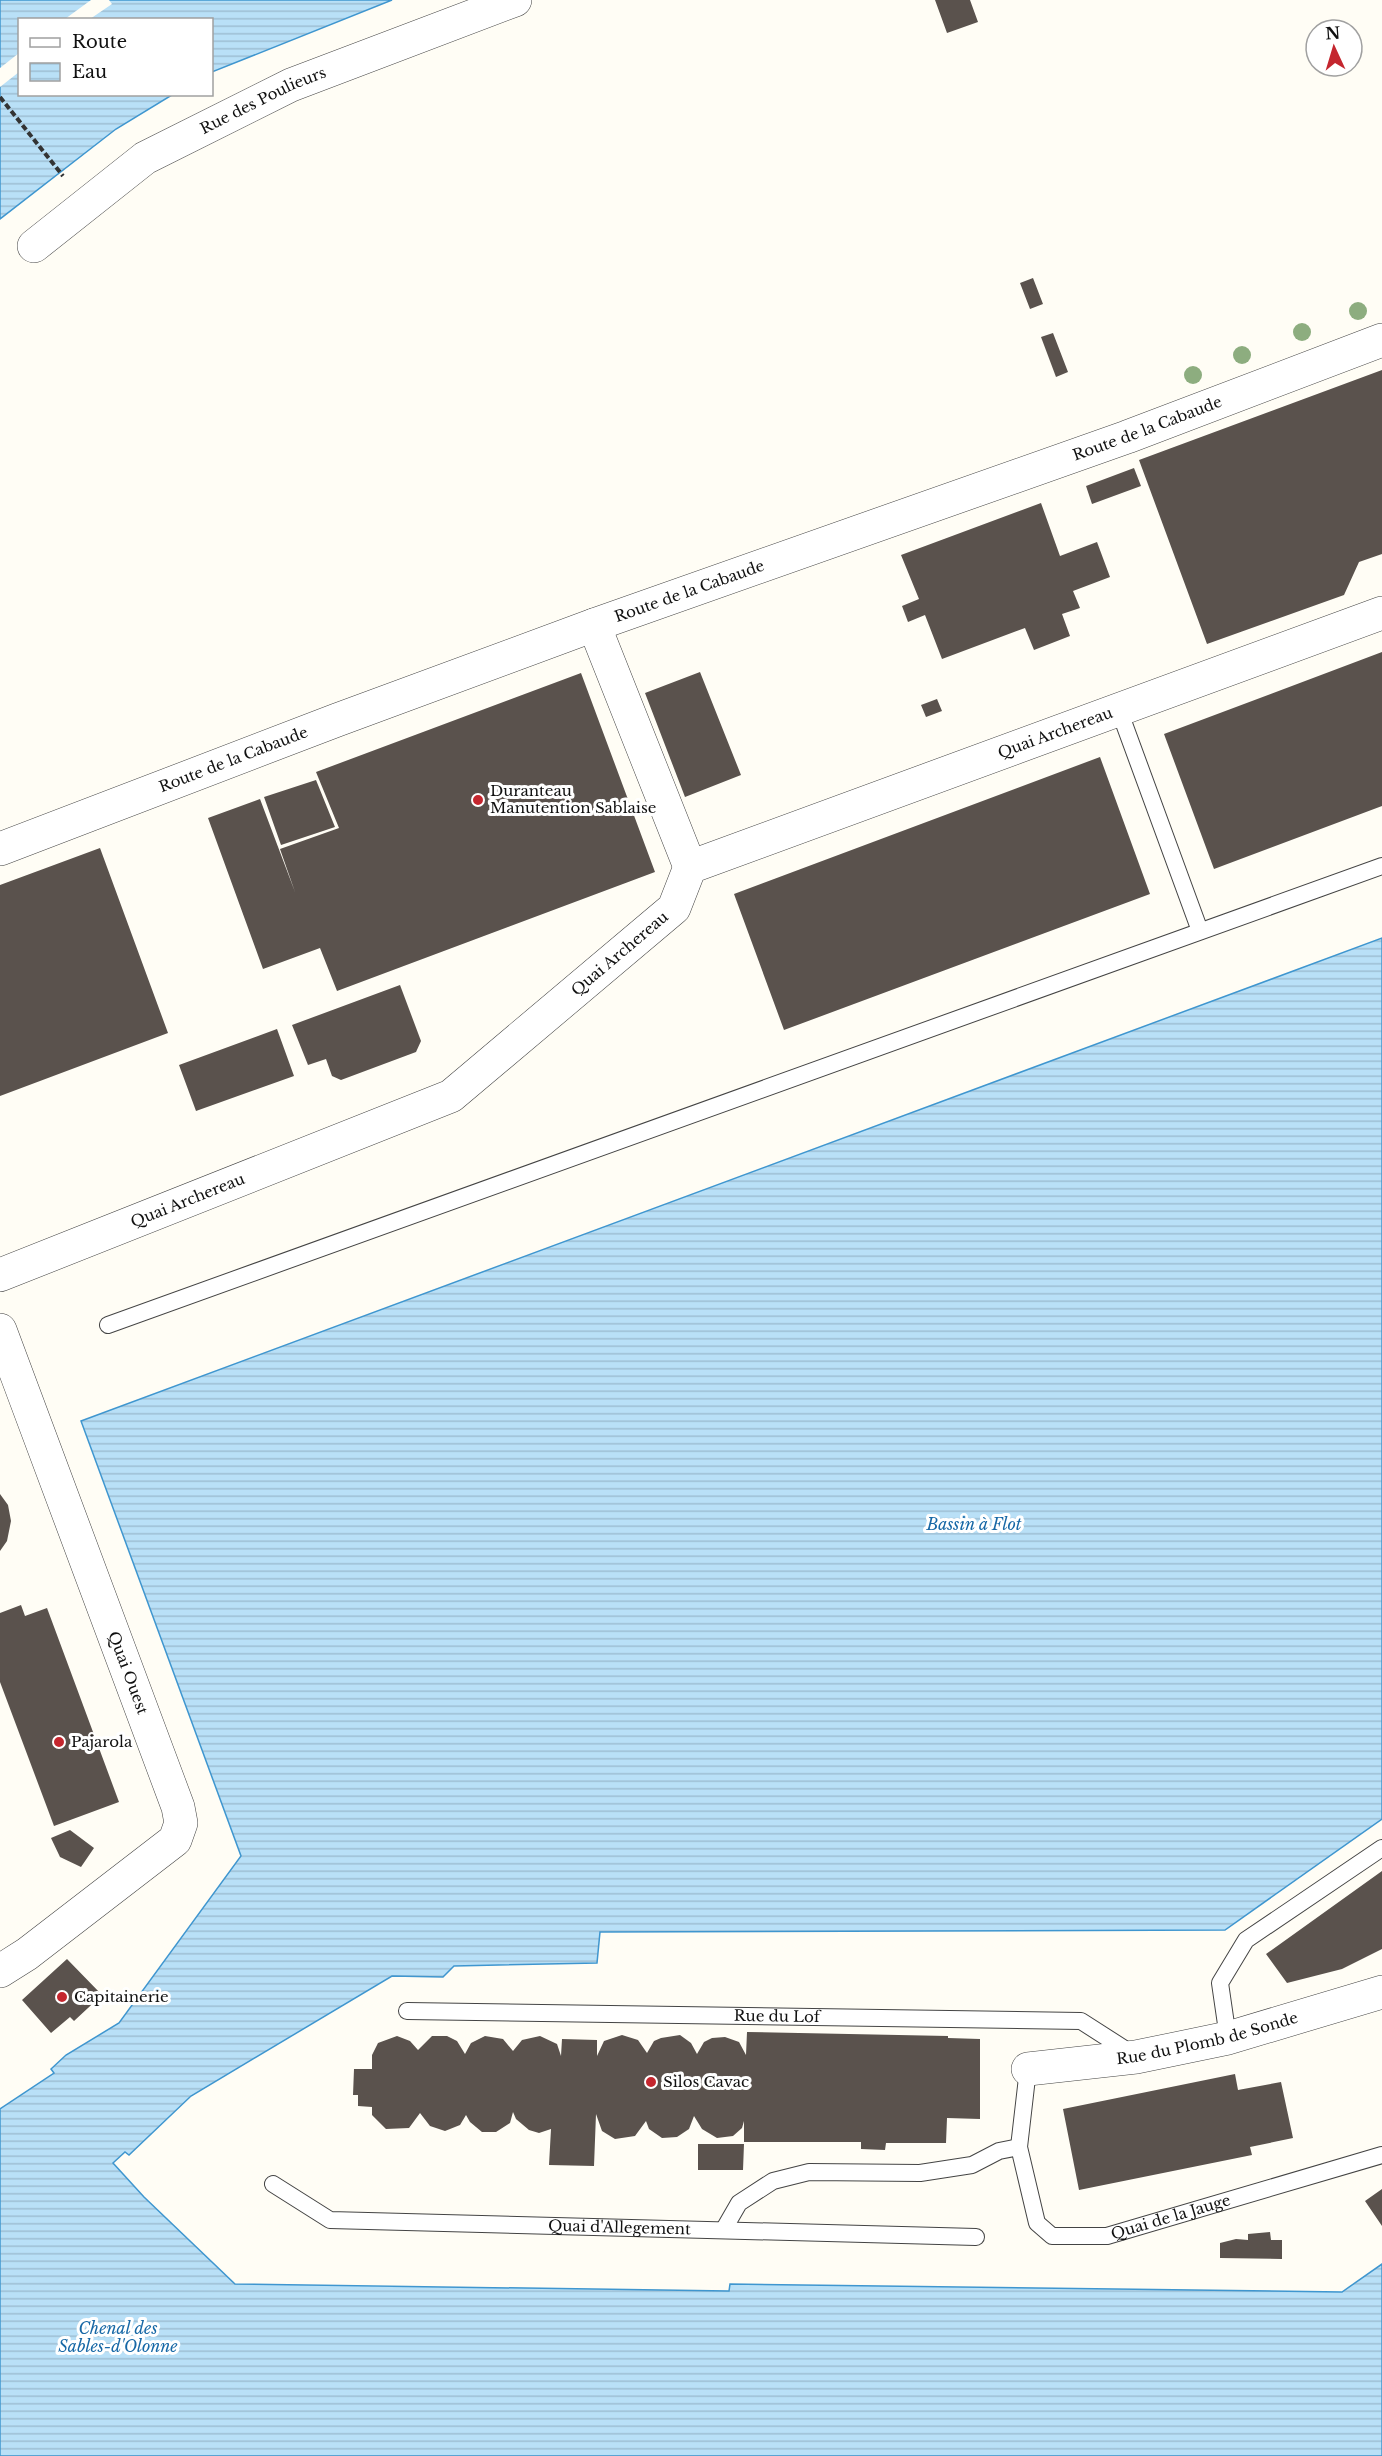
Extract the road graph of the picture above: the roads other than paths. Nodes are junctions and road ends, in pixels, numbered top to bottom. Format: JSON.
{"nodes":[{"id":1,"x":515,"y":0,"type":"edge"},
{"id":2,"x":34,"y":246,"type":"dead end"},
{"id":3,"x":1382,"y":340,"type":"edge"},
{"id":4,"x":1382,"y":613,"type":"edge"},
{"id":5,"x":594,"y":625,"type":"junction"},
{"id":6,"x":1119,"y":710,"type":"junction"},
{"id":7,"x":0,"y":849,"type":"edge"},
{"id":8,"x":1382,"y":866,"type":"edge"},
{"id":9,"x":690,"y":867,"type":"junction"},
{"id":10,"x":1200,"y":931,"type":"junction"},
{"id":11,"x":0,"y":1275,"type":"edge"},
{"id":12,"x":108,"y":1325,"type":"dead end"},
{"id":13,"x":0,"y":1330,"type":"edge"},
{"id":14,"x":1382,"y":1848,"type":"edge"},
{"id":15,"x":13,"y":1962,"type":"edge"},
{"id":16,"x":1382,"y":1992,"type":"edge"},
{"id":17,"x":406,"y":2011,"type":"dead end"},
{"id":18,"x":1228,"y":2038,"type":"junction"},
{"id":19,"x":1136,"y":2057,"type":"junction"},
{"id":20,"x":1028,"y":2069,"type":"joint"},
{"id":21,"x":1019,"y":2147,"type":"junction"},
{"id":22,"x":1382,"y":2155,"type":"edge"},
{"id":23,"x":273,"y":2184,"type":"dead end"},
{"id":24,"x":724,"y":2229,"type":"junction"},
{"id":25,"x":976,"y":2237,"type":"dead end"}],
"edges":[{"from":1,"to":2,"type":"street","name":"Rue des Poulieurs"},
{"from":3,"to":5,"type":"street","name":"Route de la Cabaude"},
{"from":4,"to":6,"type":"street","name":"Quai Archereau"},
{"from":5,"to":7,"type":"street","name":"Route de la Cabaude"},
{"from":5,"to":9,"type":"street"},
{"from":6,"to":9,"type":"street","name":"Quai Archereau"},
{"from":6,"to":10,"type":"lane"},
{"from":8,"to":10,"type":"lane"},
{"from":9,"to":11,"type":"street","name":"Quai Archereau"},
{"from":10,"to":12,"type":"lane"},
{"from":13,"to":15,"type":"street","name":"Quai Ouest"},
{"from":14,"to":18,"type":"lane"},
{"from":16,"to":18,"type":"street","name":"Rue du Plomb de Sonde"},
{"from":17,"to":19,"type":"lane","name":"Rue du Lof"},
{"from":18,"to":19,"type":"street","name":"Rue du Plomb de Sonde"},
{"from":19,"to":20,"type":"street","name":"Rue du Plomb de Sonde"},
{"from":20,"to":21,"type":"lane","name":"Quai de la Jauge"},
{"from":21,"to":22,"type":"lane","name":"Quai de la Jauge"},
{"from":21,"to":24,"type":"lane"},
{"from":23,"to":24,"type":"lane","name":"Quai d'Allegement"},
{"from":24,"to":25,"type":"lane","name":"Quai d'Allegement"}]}
